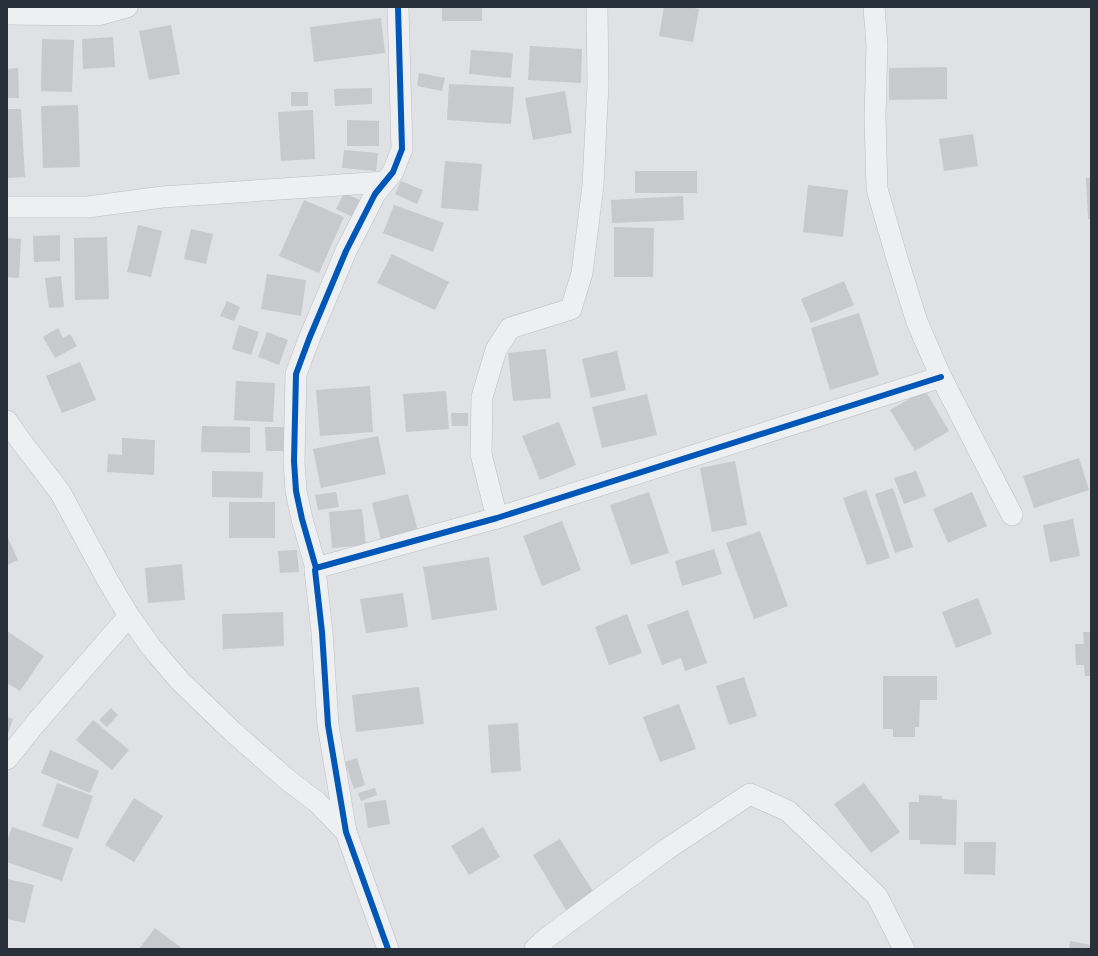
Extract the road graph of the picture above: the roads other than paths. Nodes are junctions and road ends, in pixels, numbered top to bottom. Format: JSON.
{"nodes":[{"id":1,"x":127,"y":7,"type":"edge"},
{"id":2,"x":398,"y":7,"type":"edge"},
{"id":3,"x":597,"y":7,"type":"edge"},
{"id":4,"x":874,"y":7,"type":"edge"},
{"id":5,"x":7,"y":14,"type":"edge"},
{"id":6,"x":385,"y":182,"type":"junction"},
{"id":7,"x":7,"y":207,"type":"edge"},
{"id":8,"x":941,"y":376,"type":"junction"},
{"id":9,"x":7,"y":421,"type":"edge"},
{"id":10,"x":1012,"y":514,"type":"dead end"},
{"id":11,"x":497,"y":518,"type":"junction"},
{"id":12,"x":316,"y":568,"type":"junction"},
{"id":13,"x":129,"y":616,"type":"junction"},
{"id":14,"x":7,"y":760,"type":"edge"},
{"id":15,"x":346,"y":832,"type":"junction"},
{"id":16,"x":388,"y":949,"type":"edge"},
{"id":17,"x":535,"y":949,"type":"edge"},
{"id":18,"x":904,"y":949,"type":"edge"}],
"edges":[{"from":1,"to":5,"type":"street"},
{"from":2,"to":6,"type":"street"},
{"from":3,"to":11,"type":"street"},
{"from":4,"to":8,"type":"street"},
{"from":6,"to":7,"type":"street"},
{"from":6,"to":12,"type":"street"},
{"from":8,"to":10,"type":"street"},
{"from":8,"to":11,"type":"street"},
{"from":9,"to":13,"type":"street"},
{"from":11,"to":12,"type":"street"},
{"from":12,"to":15,"type":"street"},
{"from":13,"to":14,"type":"street"},
{"from":13,"to":15,"type":"street"},
{"from":15,"to":16,"type":"street"},
{"from":17,"to":18,"type":"street"}]}
